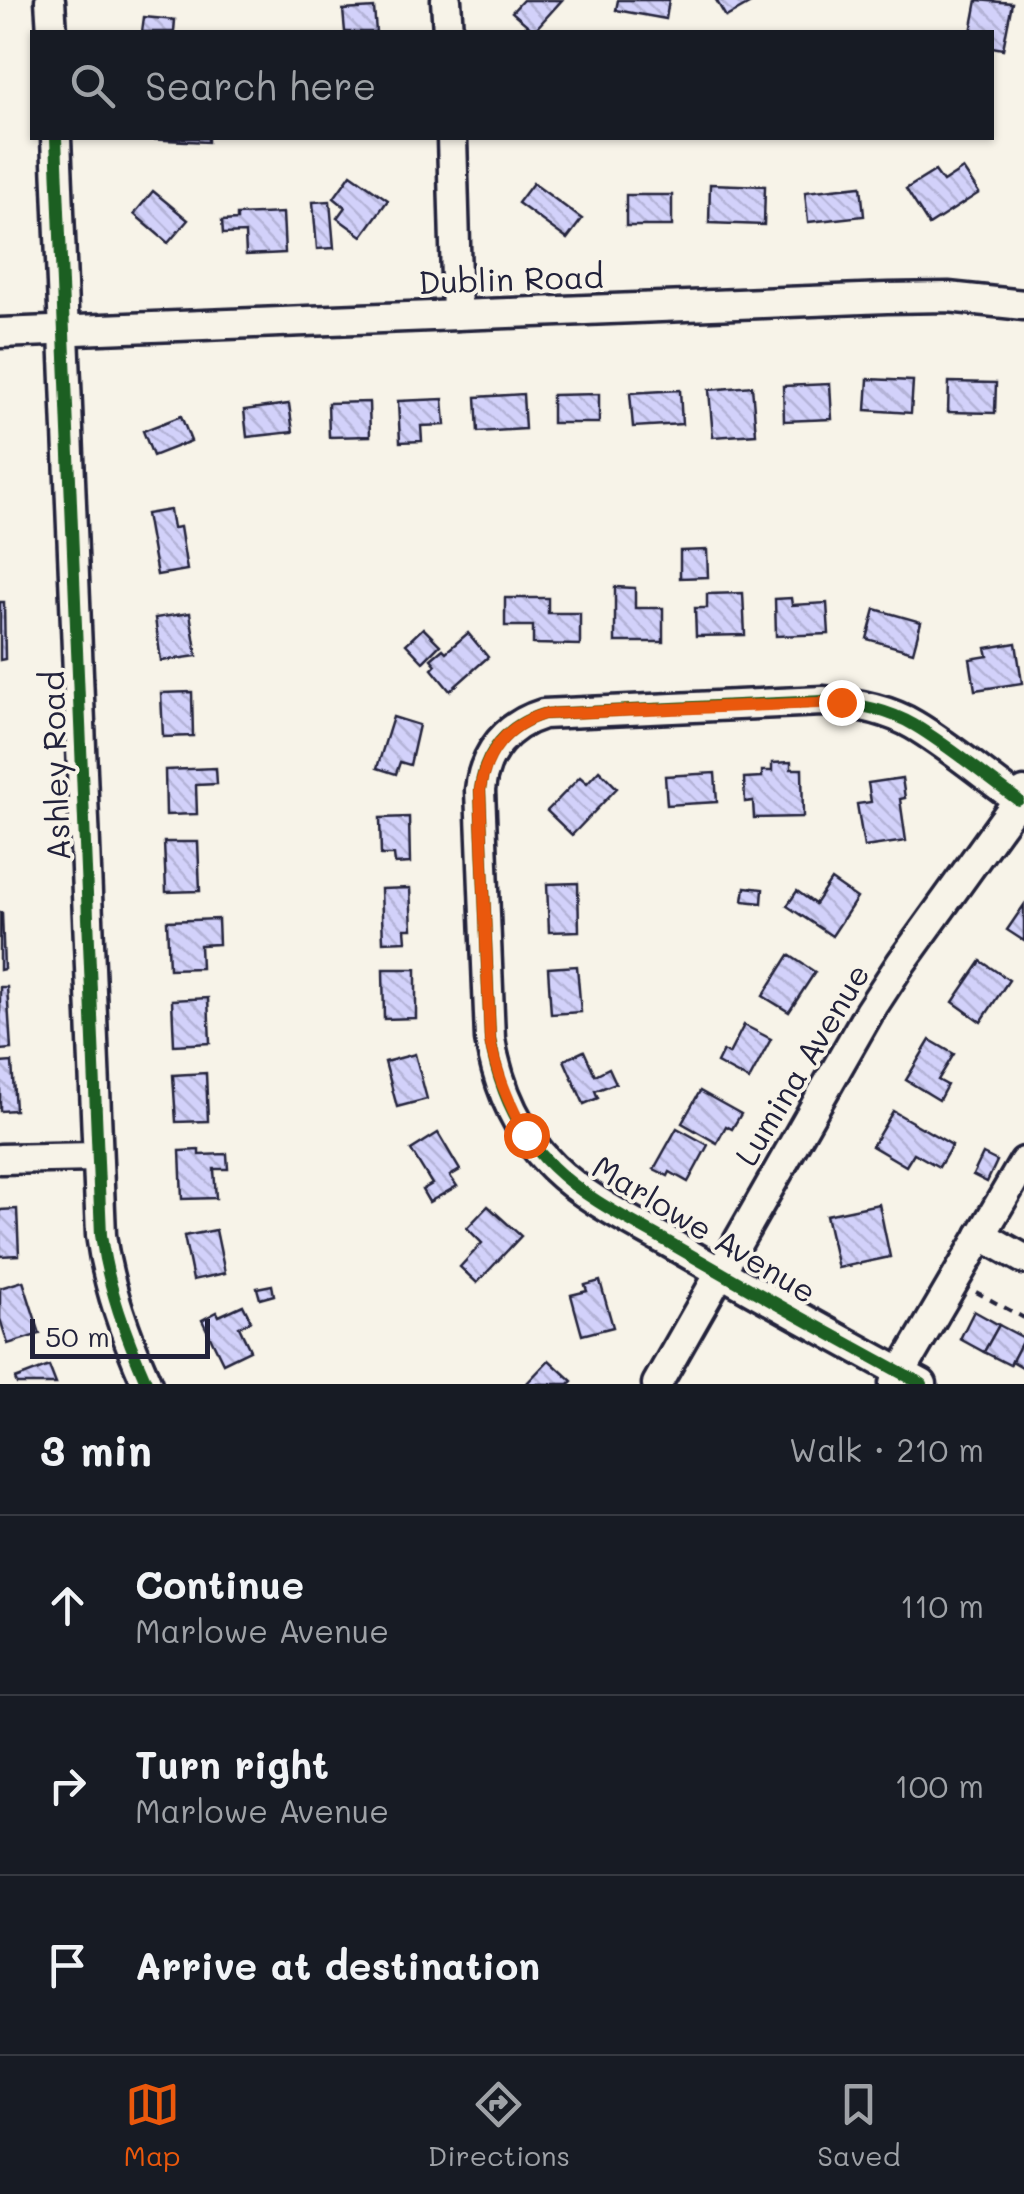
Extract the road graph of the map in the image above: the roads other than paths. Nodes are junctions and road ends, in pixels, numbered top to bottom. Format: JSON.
{"nodes":[{"id":1,"x":50,"y":0,"type":"edge"},
{"id":2,"x":446,"y":0,"type":"edge"},
{"id":3,"x":52,"y":30,"type":"edge"},
{"id":4,"x":448,"y":30,"type":"edge"},
{"id":5,"x":56,"y":140,"type":"edge"},
{"id":6,"x":452,"y":140,"type":"edge"},
{"id":7,"x":1024,"y":305,"type":"edge"},
{"id":8,"x":457,"y":315,"type":"junction"},
{"id":9,"x":64,"y":332,"type":"junction"},
{"id":10,"x":0,"y":334,"type":"edge"},
{"id":11,"x":1021,"y":796,"type":"edge"},
{"id":12,"x":96,"y":1156,"type":"junction"},
{"id":13,"x":0,"y":1159,"type":"edge"},
{"id":14,"x":1024,"y":1162,"type":"edge"},
{"id":15,"x":981,"y":1235,"type":"junction"},
{"id":16,"x":1024,"y":1259,"type":"edge"},
{"id":17,"x":720,"y":1272,"type":"junction"},
{"id":18,"x":906,"y":1380,"type":"edge"},
{"id":19,"x":147,"y":1384,"type":"edge"},
{"id":20,"x":657,"y":1384,"type":"edge"}],
"edges":[{"from":1,"to":3,"type":"street"},
{"from":2,"to":4,"type":"street"},
{"from":5,"to":9,"type":"street","name":"Ashley Road"},
{"from":6,"to":8,"type":"street"},
{"from":7,"to":8,"type":"street","name":"Dublin Road"},
{"from":8,"to":9,"type":"street","name":"Dublin Road"},
{"from":9,"to":10,"type":"street","name":"Dublin Road"},
{"from":9,"to":12,"type":"street","name":"Ashley Road"},
{"from":11,"to":17,"type":"street","name":"Lumina Avenue"},
{"from":11,"to":17,"type":"street","name":"Marlowe Avenue"},
{"from":12,"to":13,"type":"street"},
{"from":12,"to":19,"type":"street","name":"Ashley Road"},
{"from":14,"to":15,"type":"street"},
{"from":15,"to":16,"type":"street"},
{"from":15,"to":18,"type":"street"},
{"from":17,"to":18,"type":"street","name":"Marlowe Avenue"},
{"from":17,"to":20,"type":"street","name":"Lumina Avenue"}]}
